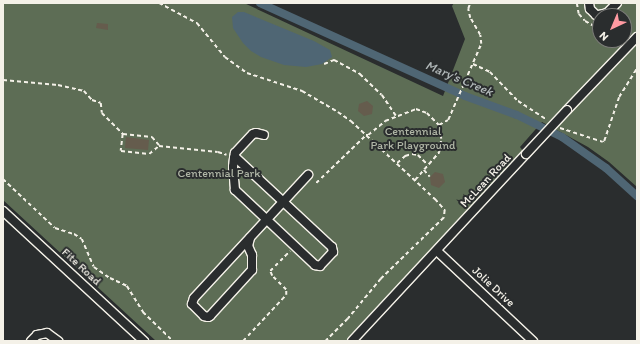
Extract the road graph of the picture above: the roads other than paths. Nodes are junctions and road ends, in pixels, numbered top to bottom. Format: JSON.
{"nodes":[{"id":1,"x":589,"y":3,"type":"edge"},
{"id":2,"x":617,"y":3,"type":"edge"},
{"id":3,"x":637,"y":37,"type":"edge"},
{"id":4,"x":264,"y":136,"type":"dead end"},
{"id":5,"x":235,"y":157,"type":"junction"},
{"id":6,"x":308,"y":175,"type":"dead end"},
{"id":7,"x":283,"y":202,"type":"junction"},
{"id":8,"x":3,"y":211,"type":"edge"},
{"id":9,"x":266,"y":220,"type":"junction"},
{"id":10,"x":250,"y":238,"type":"junction"},
{"id":11,"x":437,"y":251,"type":"junction"},
{"id":12,"x":31,"y":341,"type":"edge"},
{"id":13,"x":58,"y":341,"type":"edge"},
{"id":14,"x":144,"y":341,"type":"edge"},
{"id":15,"x":352,"y":341,"type":"edge"},
{"id":16,"x":533,"y":341,"type":"edge"}],
"edges":[{"from":1,"to":2,"type":"street"},
{"from":3,"to":11,"type":"street","name":"McLean Road","bridge":true},
{"from":4,"to":5,"type":"street"},
{"from":5,"to":7,"type":"street"},
{"from":5,"to":9,"type":"street"},
{"from":6,"to":7,"type":"street"},
{"from":7,"to":9,"type":"street"},
{"from":7,"to":9,"type":"street"},
{"from":8,"to":14,"type":"street","name":"Fite Road"},
{"from":9,"to":10,"type":"street"},
{"from":10,"to":10,"type":"street"},
{"from":11,"to":15,"type":"street","name":"McLean Road"},
{"from":11,"to":16,"type":"street","name":"Jolie Drive"},
{"from":12,"to":13,"type":"street"}]}
